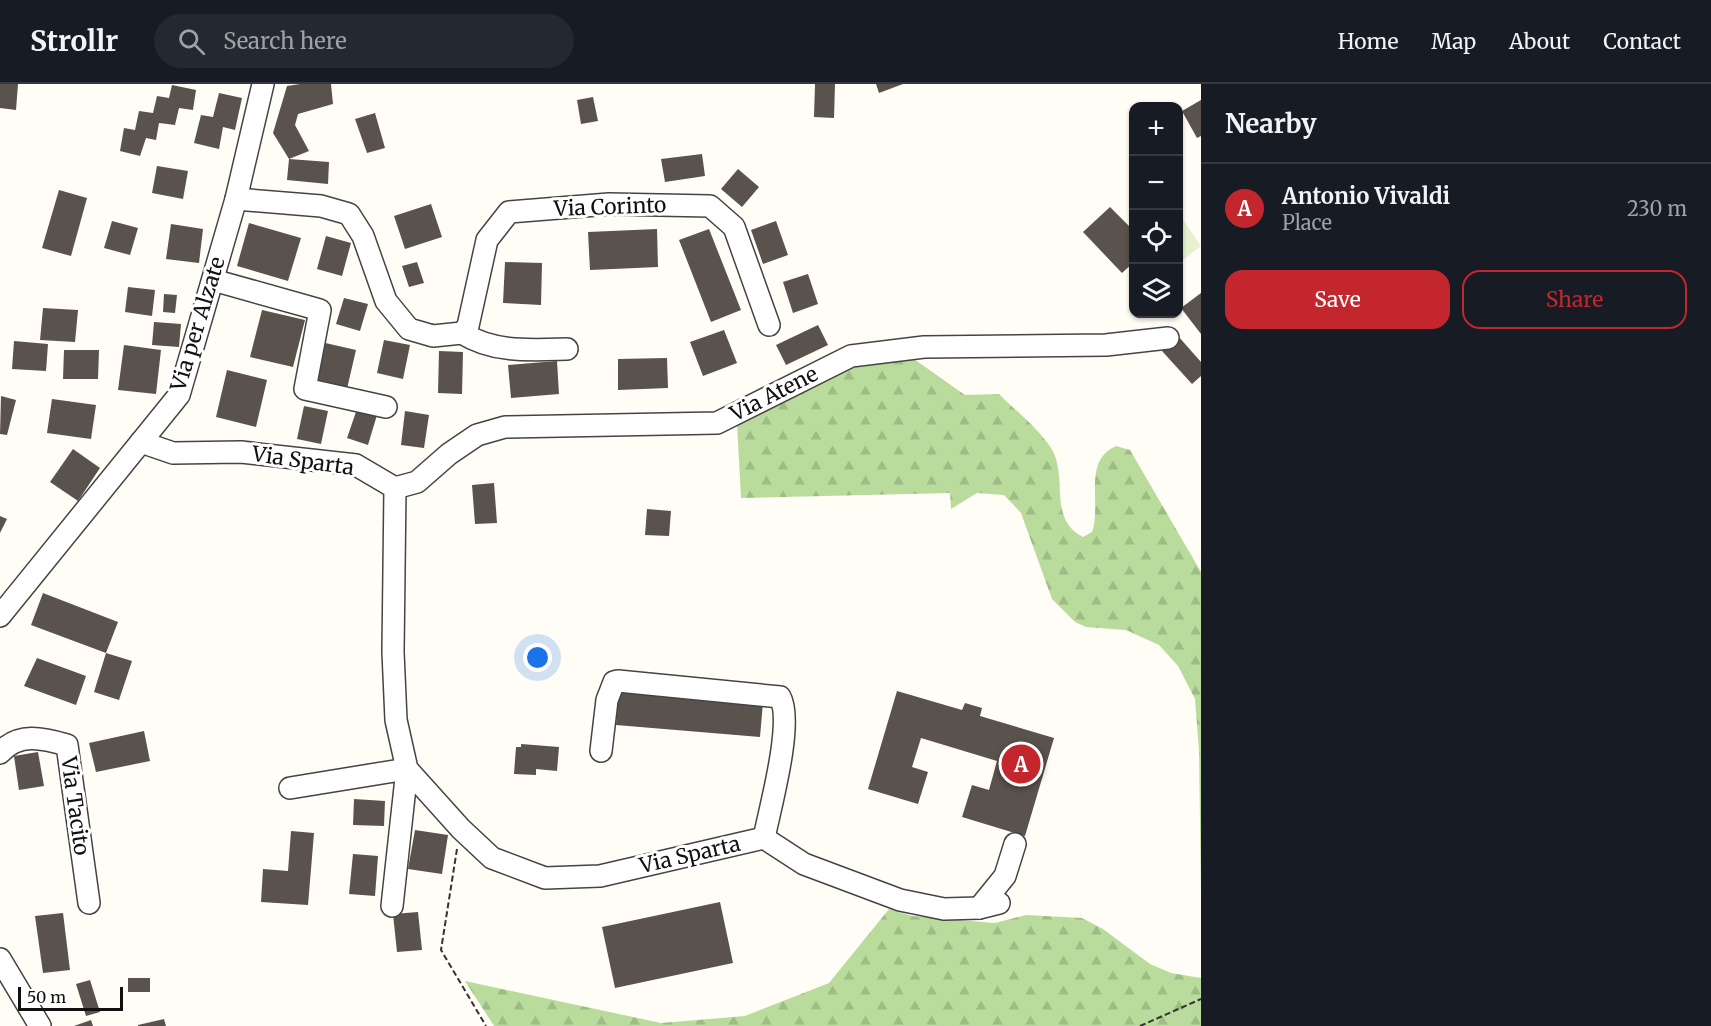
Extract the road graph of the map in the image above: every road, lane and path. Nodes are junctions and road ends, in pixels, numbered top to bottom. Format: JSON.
{"nodes":[{"id":1,"x":263,"y":84,"type":"edge"},
{"id":2,"x":236,"y":199,"type":"junction"},
{"id":3,"x":213,"y":280,"type":"junction"},
{"id":4,"x":769,"y":325,"type":"dead end"},
{"id":5,"x":462,"y":333,"type":"junction"},
{"id":6,"x":1168,"y":338,"type":"dead end"},
{"id":7,"x":567,"y":349,"type":"dead end"},
{"id":8,"x":386,"y":407,"type":"dead end"},
{"id":9,"x":141,"y":442,"type":"junction"},
{"id":10,"x":395,"y":488,"type":"junction"},
{"id":11,"x":0,"y":616,"type":"edge"},
{"id":12,"x":601,"y":750,"type":"dead end"},
{"id":13,"x":0,"y":753,"type":"edge"},
{"id":14,"x":407,"y":769,"type":"junction"},
{"id":15,"x":291,"y":788,"type":"dead end"},
{"id":16,"x":460,"y":829,"type":"junction"},
{"id":17,"x":764,"y":838,"type":"junction"},
{"id":18,"x":1015,"y":844,"type":"dead end"},
{"id":19,"x":89,"y":903,"type":"dead end"},
{"id":20,"x":392,"y":906,"type":"dead end"},
{"id":21,"x":0,"y":959,"type":"edge"},
{"id":22,"x":1201,"y":999,"type":"edge"},
{"id":23,"x":40,"y":1026,"type":"edge"},
{"id":24,"x":486,"y":1026,"type":"edge"},
{"id":25,"x":1140,"y":1026,"type":"edge"}],
"edges":[{"from":1,"to":2,"type":"street","name":"Via per Alzate"},
{"from":2,"to":3,"type":"street","name":"Via per Alzate"},
{"from":2,"to":5,"type":"street"},
{"from":3,"to":8,"type":"street"},
{"from":3,"to":9,"type":"street","name":"Via per Alzate"},
{"from":4,"to":5,"type":"street","name":"Via Corinto"},
{"from":5,"to":7,"type":"street"},
{"from":6,"to":10,"type":"street","name":"Via Atene"},
{"from":9,"to":10,"type":"street","name":"Via Sparta"},
{"from":9,"to":11,"type":"street","name":"Via per Alzate"},
{"from":10,"to":14,"type":"street","name":"Via Sparta"},
{"from":12,"to":17,"type":"street"},
{"from":13,"to":19,"type":"street","name":"Via Tacito"},
{"from":14,"to":15,"type":"street"},
{"from":14,"to":16,"type":"street","name":"Via Sparta"},
{"from":14,"to":20,"type":"street","name":"Via Sparta"},
{"from":16,"to":17,"type":"street","name":"Via Sparta"},
{"from":16,"to":24,"type":"path"},
{"from":17,"to":18,"type":"street","name":"Via Sparta"},
{"from":21,"to":23,"type":"street"},
{"from":22,"to":25,"type":"path"}]}
